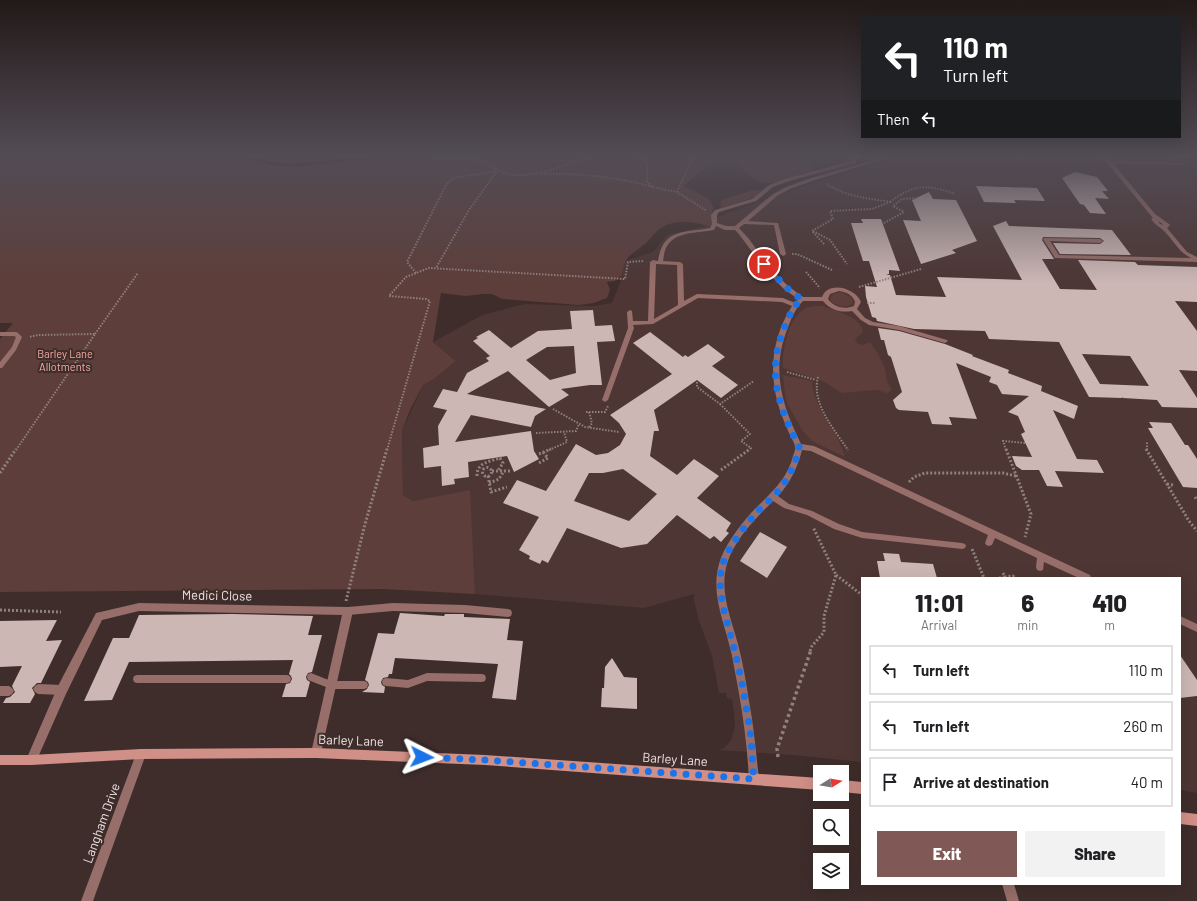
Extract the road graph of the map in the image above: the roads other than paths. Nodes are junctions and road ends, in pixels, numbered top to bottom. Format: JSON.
{"nodes":[{"id":1,"x":755,"y":199,"type":"edge"},
{"id":2,"x":770,"y":199,"type":"edge"},
{"id":3,"x":1140,"y":199,"type":"edge"},
{"id":4,"x":742,"y":222,"type":"junction"},
{"id":5,"x":715,"y":224,"type":"junction"},
{"id":6,"x":736,"y":228,"type":"junction"},
{"id":7,"x":1100,"y":241,"type":"dead end"},
{"id":8,"x":783,"y":254,"type":"road end"},
{"id":9,"x":1197,"y":260,"type":"edge"},
{"id":10,"x":660,"y":262,"type":"junction"},
{"id":11,"x":826,"y":296,"type":"junction"},
{"id":12,"x":802,"y":299,"type":"junction"},
{"id":13,"x":794,"y":305,"type":"junction"},
{"id":14,"x":681,"y":306,"type":"junction"},
{"id":15,"x":854,"y":308,"type":"junction"},
{"id":16,"x":630,"y":312,"type":"dead end"},
{"id":17,"x":630,"y":323,"type":"junction"},
{"id":18,"x":651,"y":323,"type":"junction"},
{"id":19,"x":0,"y":334,"type":"edge"},
{"id":20,"x":945,"y":341,"type":"dead end"},
{"id":21,"x":0,"y":366,"type":"edge"},
{"id":22,"x":607,"y":402,"type":"road end"},
{"id":23,"x":799,"y":447,"type":"junction"},
{"id":24,"x":773,"y":497,"type":"junction"},
{"id":25,"x":992,"y":534,"type":"junction"},
{"id":26,"x":989,"y":543,"type":"dead end"},
{"id":27,"x":962,"y":546,"type":"road end"},
{"id":28,"x":1041,"y":557,"type":"junction"},
{"id":29,"x":1040,"y":567,"type":"dead end"},
{"id":30,"x":1085,"y":577,"type":"edge"},
{"id":31,"x":346,"y":611,"type":"junction"},
{"id":32,"x":508,"y":613,"type":"dead end"},
{"id":33,"x":1181,"y":620,"type":"edge"},
{"id":34,"x":1197,"y":628,"type":"edge"},
{"id":35,"x":311,"y":677,"type":"dead end"},
{"id":36,"x":482,"y":678,"type":"dead end"},
{"id":37,"x":137,"y":679,"type":"dead end"},
{"id":38,"x":287,"y":679,"type":"dead end"},
{"id":39,"x":386,"y":682,"type":"dead end"},
{"id":40,"x":331,"y":685,"type":"junction"},
{"id":41,"x":364,"y":686,"type":"dead end"},
{"id":42,"x":38,"y":689,"type":"dead end"},
{"id":43,"x":62,"y":690,"type":"junction"},
{"id":44,"x":316,"y":753,"type":"junction"},
{"id":45,"x":142,"y":754,"type":"junction"},
{"id":46,"x":0,"y":760,"type":"edge"},
{"id":47,"x":31,"y":760,"type":"junction"},
{"id":48,"x":754,"y":779,"type":"junction"},
{"id":49,"x":813,"y":783,"type":"edge"},
{"id":50,"x":849,"y":787,"type":"edge"},
{"id":51,"x":861,"y":788,"type":"edge"},
{"id":52,"x":1181,"y":818,"type":"edge"},
{"id":53,"x":1197,"y":820,"type":"edge"},
{"id":54,"x":1008,"y":885,"type":"edge"},
{"id":55,"x":87,"y":901,"type":"edge"},
{"id":56,"x":1013,"y":901,"type":"edge"}],
"edges":[{"from":1,"to":5,"type":"lane"},
{"from":2,"to":4,"type":"lane"},
{"from":3,"to":9,"type":"lane"},
{"from":4,"to":6,"type":"lane"},
{"from":4,"to":8,"type":"lane"},
{"from":5,"to":6,"type":"lane"},
{"from":5,"to":10,"type":"lane"},
{"from":6,"to":12,"type":"lane"},
{"from":7,"to":9,"type":"lane"},
{"from":10,"to":14,"type":"lane"},
{"from":10,"to":18,"type":"lane"},
{"from":11,"to":12,"type":"lane"},
{"from":11,"to":15,"type":"lane"},
{"from":11,"to":15,"type":"lane"},
{"from":12,"to":13,"type":"lane"},
{"from":13,"to":14,"type":"lane"},
{"from":13,"to":23,"type":"lane"},
{"from":14,"to":18,"type":"lane"},
{"from":15,"to":20,"type":"lane"},
{"from":16,"to":17,"type":"lane"},
{"from":17,"to":18,"type":"lane"},
{"from":17,"to":22,"type":"lane"},
{"from":19,"to":21,"type":"lane"},
{"from":23,"to":24,"type":"lane"},
{"from":23,"to":25,"type":"lane"},
{"from":24,"to":27,"type":"lane"},
{"from":24,"to":48,"type":"lane"},
{"from":25,"to":26,"type":"lane"},
{"from":25,"to":28,"type":"lane"},
{"from":28,"to":29,"type":"lane"},
{"from":28,"to":30,"type":"lane"},
{"from":31,"to":32,"type":"lane"},
{"from":31,"to":40,"type":"street"},
{"from":31,"to":43,"type":"street","name":"Medici Close"},
{"from":33,"to":34,"type":"lane"},
{"from":35,"to":40,"type":"lane"},
{"from":36,"to":39,"type":"lane"},
{"from":37,"to":38,"type":"lane"},
{"from":40,"to":41,"type":"lane"},
{"from":40,"to":44,"type":"street"},
{"from":42,"to":43,"type":"lane"},
{"from":43,"to":47,"type":"street","name":"Medici Close"},
{"from":44,"to":45,"type":"main road","name":"Barley Lane"},
{"from":44,"to":48,"type":"main road","name":"Barley Lane"},
{"from":45,"to":47,"type":"main road","name":"Barley Lane"},
{"from":45,"to":55,"type":"street","name":"Langham Drive"},
{"from":46,"to":47,"type":"main road","name":"Barley Lane"},
{"from":48,"to":49,"type":"main road","name":"Barley Lane"},
{"from":50,"to":51,"type":"main road"},
{"from":52,"to":53,"type":"main road"},
{"from":54,"to":56,"type":"street"}]}
